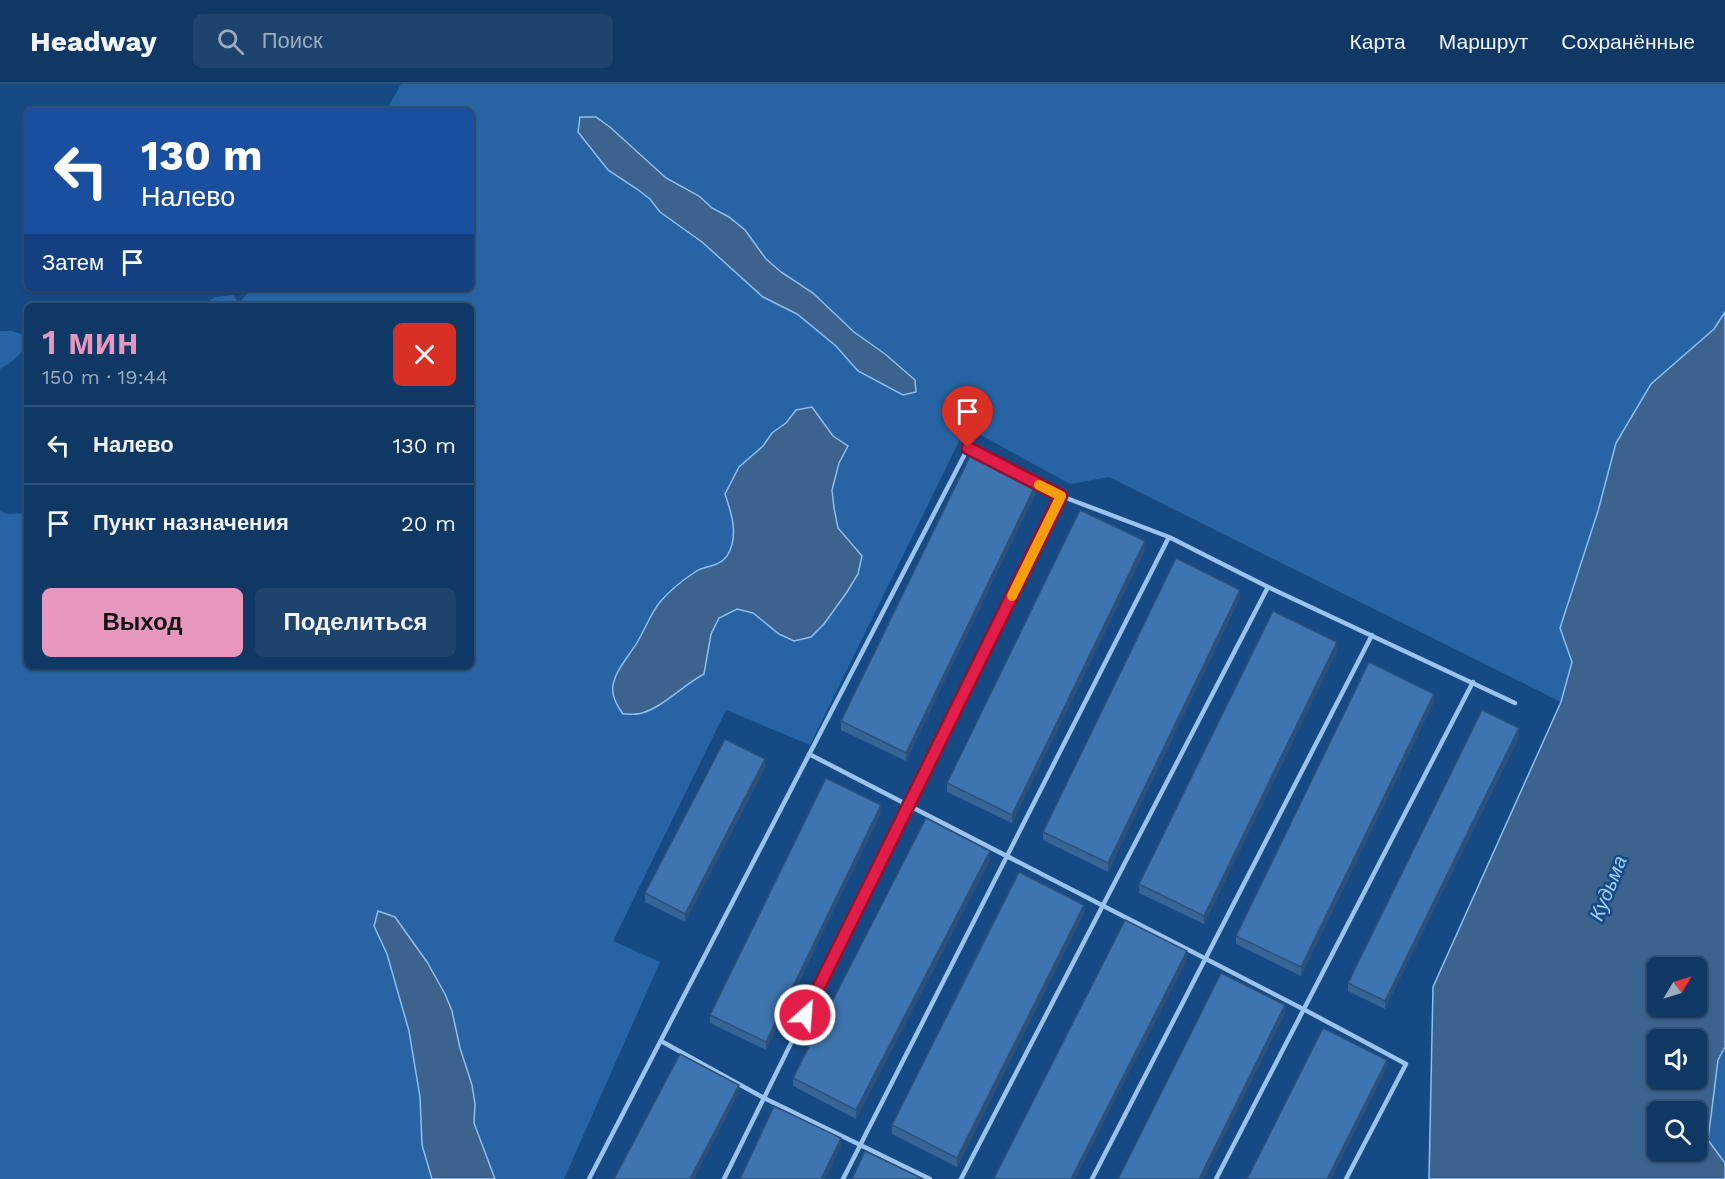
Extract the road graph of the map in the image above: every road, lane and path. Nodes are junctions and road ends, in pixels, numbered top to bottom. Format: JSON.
{"nodes":[{"id":1,"x":978,"y":453,"type":"edge"},
{"id":2,"x":1030,"y":480,"type":"edge"},
{"id":3,"x":1061,"y":496,"type":"junction"},
{"id":4,"x":1169,"y":537,"type":"junction"},
{"id":5,"x":1268,"y":587,"type":"junction"},
{"id":6,"x":1372,"y":635,"type":"junction"},
{"id":7,"x":1473,"y":682,"type":"junction"},
{"id":8,"x":1515,"y":703,"type":"dead end"},
{"id":9,"x":810,"y":754,"type":"junction"},
{"id":10,"x":907,"y":806,"type":"junction"},
{"id":11,"x":1007,"y":856,"type":"junction"},
{"id":12,"x":1103,"y":906,"type":"junction"},
{"id":13,"x":1206,"y":959,"type":"junction"},
{"id":14,"x":1305,"y":1010,"type":"junction"},
{"id":15,"x":661,"y":1041,"type":"junction"},
{"id":16,"x":764,"y":1098,"type":"junction"},
{"id":17,"x":861,"y":1145,"type":"junction"},
{"id":18,"x":589,"y":1179,"type":"edge"},
{"id":19,"x":724,"y":1179,"type":"edge"},
{"id":20,"x":843,"y":1179,"type":"edge"},
{"id":21,"x":930,"y":1179,"type":"edge"},
{"id":22,"x":961,"y":1179,"type":"edge"},
{"id":23,"x":1092,"y":1179,"type":"edge"},
{"id":24,"x":1216,"y":1179,"type":"edge"},
{"id":25,"x":1346,"y":1179,"type":"edge"}],
"edges":[{"from":1,"to":9,"type":"lane"},
{"from":2,"to":3,"type":"lane"},
{"from":3,"to":4,"type":"lane"},
{"from":3,"to":10,"type":"lane"},
{"from":4,"to":5,"type":"lane"},
{"from":4,"to":11,"type":"lane"},
{"from":5,"to":6,"type":"lane"},
{"from":5,"to":12,"type":"lane"},
{"from":6,"to":7,"type":"lane"},
{"from":6,"to":13,"type":"lane"},
{"from":7,"to":8,"type":"lane"},
{"from":7,"to":14,"type":"lane"},
{"from":9,"to":10,"type":"lane"},
{"from":9,"to":15,"type":"lane"},
{"from":10,"to":11,"type":"lane"},
{"from":10,"to":16,"type":"lane"},
{"from":11,"to":12,"type":"lane"},
{"from":11,"to":17,"type":"lane"},
{"from":12,"to":13,"type":"lane"},
{"from":12,"to":22,"type":"lane"},
{"from":13,"to":14,"type":"lane"},
{"from":13,"to":23,"type":"lane"},
{"from":14,"to":24,"type":"lane"},
{"from":14,"to":25,"type":"lane"},
{"from":15,"to":16,"type":"lane"},
{"from":15,"to":18,"type":"lane"},
{"from":16,"to":17,"type":"lane"},
{"from":16,"to":19,"type":"lane"},
{"from":17,"to":20,"type":"lane"},
{"from":17,"to":21,"type":"lane"}]}
